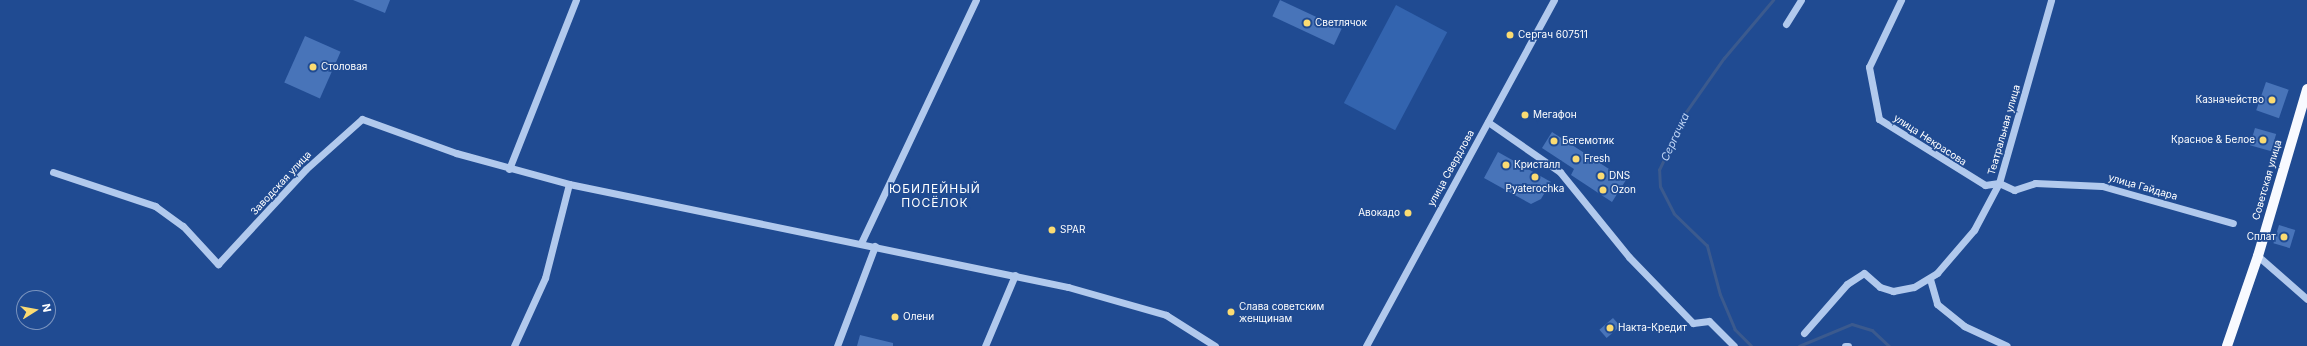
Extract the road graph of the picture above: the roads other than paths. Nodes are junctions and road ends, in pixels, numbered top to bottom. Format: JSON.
{"nodes":[{"id":1,"x":576,"y":0,"type":"edge"},
{"id":2,"x":976,"y":0,"type":"edge"},
{"id":3,"x":1554,"y":0,"type":"edge"},
{"id":4,"x":1801,"y":0,"type":"edge"},
{"id":5,"x":1901,"y":0,"type":"edge"},
{"id":6,"x":2051,"y":0,"type":"edge"},
{"id":7,"x":1786,"y":24,"type":"dead end"},
{"id":8,"x":2307,"y":89,"type":"edge"},
{"id":9,"x":1488,"y":122,"type":"junction"},
{"id":10,"x":509,"y":169,"type":"junction"},
{"id":11,"x":53,"y":172,"type":"dead end"},
{"id":12,"x":1999,"y":183,"type":"junction"},
{"id":13,"x":569,"y":184,"type":"junction"},
{"id":14,"x":2233,"y":223,"type":"dead end"},
{"id":15,"x":861,"y":243,"type":"junction"},
{"id":16,"x":875,"y":246,"type":"junction"},
{"id":17,"x":2258,"y":256,"type":"junction"},
{"id":18,"x":1015,"y":275,"type":"junction"},
{"id":19,"x":1930,"y":279,"type":"junction"},
{"id":20,"x":2307,"y":299,"type":"edge"},
{"id":21,"x":1804,"y":333,"type":"dead end"},
{"id":22,"x":514,"y":346,"type":"edge"},
{"id":23,"x":837,"y":346,"type":"edge"},
{"id":24,"x":985,"y":346,"type":"edge"},
{"id":25,"x":1215,"y":346,"type":"edge"},
{"id":26,"x":1366,"y":346,"type":"edge"},
{"id":27,"x":1734,"y":346,"type":"edge"},
{"id":28,"x":2007,"y":346,"type":"edge"},
{"id":29,"x":2227,"y":346,"type":"edge"}],
"edges":[{"from":1,"to":10,"type":"street"},
{"from":2,"to":15,"type":"street"},
{"from":3,"to":9,"type":"street","name":"улица Свердлова"},
{"from":4,"to":7,"type":"street"},
{"from":5,"to":12,"type":"street","name":"улица Некрасова"},
{"from":6,"to":12,"type":"street","name":"Театральная улица"},
{"from":8,"to":17,"type":"main road","name":"Советская улица"},
{"from":9,"to":26,"type":"street","name":"улица Свердлова"},
{"from":9,"to":27,"type":"street"},
{"from":10,"to":11,"type":"street","name":"Заводская улица"},
{"from":10,"to":13,"type":"street"},
{"from":12,"to":14,"type":"street","name":"улица Гайдара"},
{"from":12,"to":19,"type":"street","name":"Театральная улица"},
{"from":13,"to":15,"type":"street"},
{"from":13,"to":22,"type":"street"},
{"from":15,"to":16,"type":"street"},
{"from":16,"to":18,"type":"street"},
{"from":16,"to":23,"type":"street"},
{"from":17,"to":20,"type":"street"},
{"from":17,"to":29,"type":"main road","name":"Советская улица"},
{"from":18,"to":24,"type":"street"},
{"from":18,"to":25,"type":"street"},
{"from":19,"to":21,"type":"street"},
{"from":19,"to":28,"type":"street"}]}
